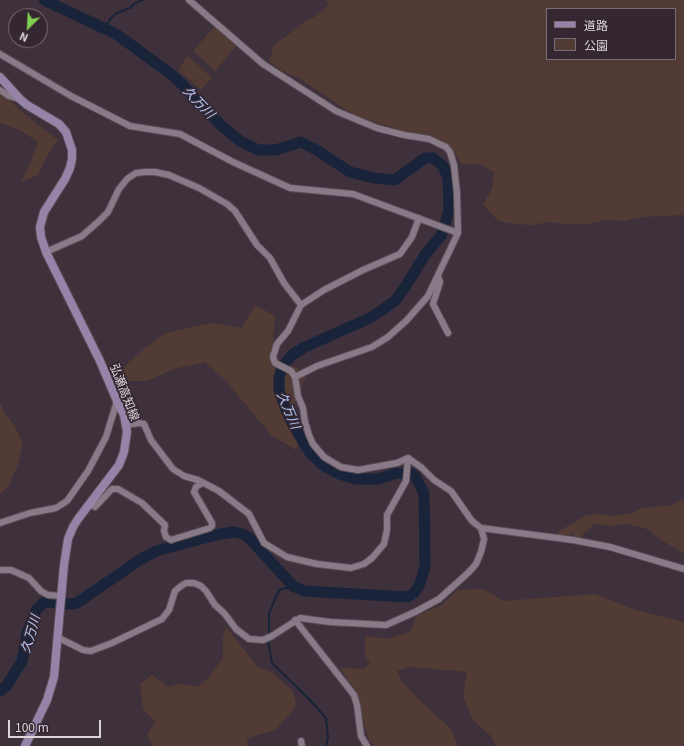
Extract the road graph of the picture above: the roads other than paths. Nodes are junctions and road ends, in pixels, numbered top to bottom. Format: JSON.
{"nodes":[{"id":1,"x":189,"y":0,"type":"edge"},
{"id":2,"x":0,"y":54,"type":"edge"},
{"id":3,"x":0,"y":76,"type":"edge"},
{"id":4,"x":0,"y":90,"type":"edge"},
{"id":5,"x":20,"y":99,"type":"junction"},
{"id":6,"x":419,"y":218,"type":"junction"},
{"id":7,"x":458,"y":233,"type":"junction"},
{"id":8,"x":46,"y":252,"type":"junction"},
{"id":9,"x":438,"y":276,"type":"junction"},
{"id":10,"x":301,"y":305,"type":"junction"},
{"id":11,"x":448,"y":333,"type":"dead end"},
{"id":12,"x":293,"y":374,"type":"junction"},
{"id":13,"x":117,"y":401,"type":"junction"},
{"id":14,"x":126,"y":425,"type":"junction"},
{"id":15,"x":408,"y":461,"type":"junction"},
{"id":16,"x":202,"y":483,"type":"junction"},
{"id":17,"x":90,"y":504,"type":"junction"},
{"id":18,"x":0,"y":523,"type":"edge"},
{"id":19,"x":481,"y":528,"type":"junction"},
{"id":20,"x":0,"y":570,"type":"edge"},
{"id":21,"x":684,"y":570,"type":"edge"},
{"id":22,"x":61,"y":597,"type":"junction"},
{"id":23,"x":295,"y":620,"type":"junction"},
{"id":24,"x":57,"y":637,"type":"junction"},
{"id":25,"x":25,"y":746,"type":"edge"},
{"id":26,"x":367,"y":746,"type":"edge"}],
"edges":[{"from":1,"to":7,"type":"street"},
{"from":2,"to":6,"type":"street"},
{"from":3,"to":5,"type":"main road","name":"弘瀬高知線"},
{"from":4,"to":5,"type":"street"},
{"from":5,"to":8,"type":"main road","name":"弘瀬高知線"},
{"from":6,"to":7,"type":"street"},
{"from":6,"to":10,"type":"street"},
{"from":7,"to":9,"type":"street"},
{"from":8,"to":10,"type":"street"},
{"from":8,"to":13,"type":"main road","name":"弘瀬高知線"},
{"from":9,"to":11,"type":"street"},
{"from":9,"to":12,"type":"street"},
{"from":10,"to":12,"type":"street"},
{"from":12,"to":15,"type":"street"},
{"from":13,"to":14,"type":"main road","name":"弘瀬高知線"},
{"from":13,"to":18,"type":"street"},
{"from":14,"to":16,"type":"street"},
{"from":14,"to":17,"type":"main road","name":"弘瀬高知線"},
{"from":15,"to":16,"type":"street"},
{"from":15,"to":19,"type":"street"},
{"from":16,"to":17,"type":"street"},
{"from":17,"to":22,"type":"main road","name":"弘瀬高知線"},
{"from":19,"to":21,"type":"street"},
{"from":19,"to":23,"type":"street"},
{"from":20,"to":22,"type":"street"},
{"from":22,"to":24,"type":"main road","name":"弘瀬高知線"},
{"from":23,"to":24,"type":"street"},
{"from":23,"to":26,"type":"street"},
{"from":24,"to":25,"type":"main road","name":"弘瀬高知線"}]}
